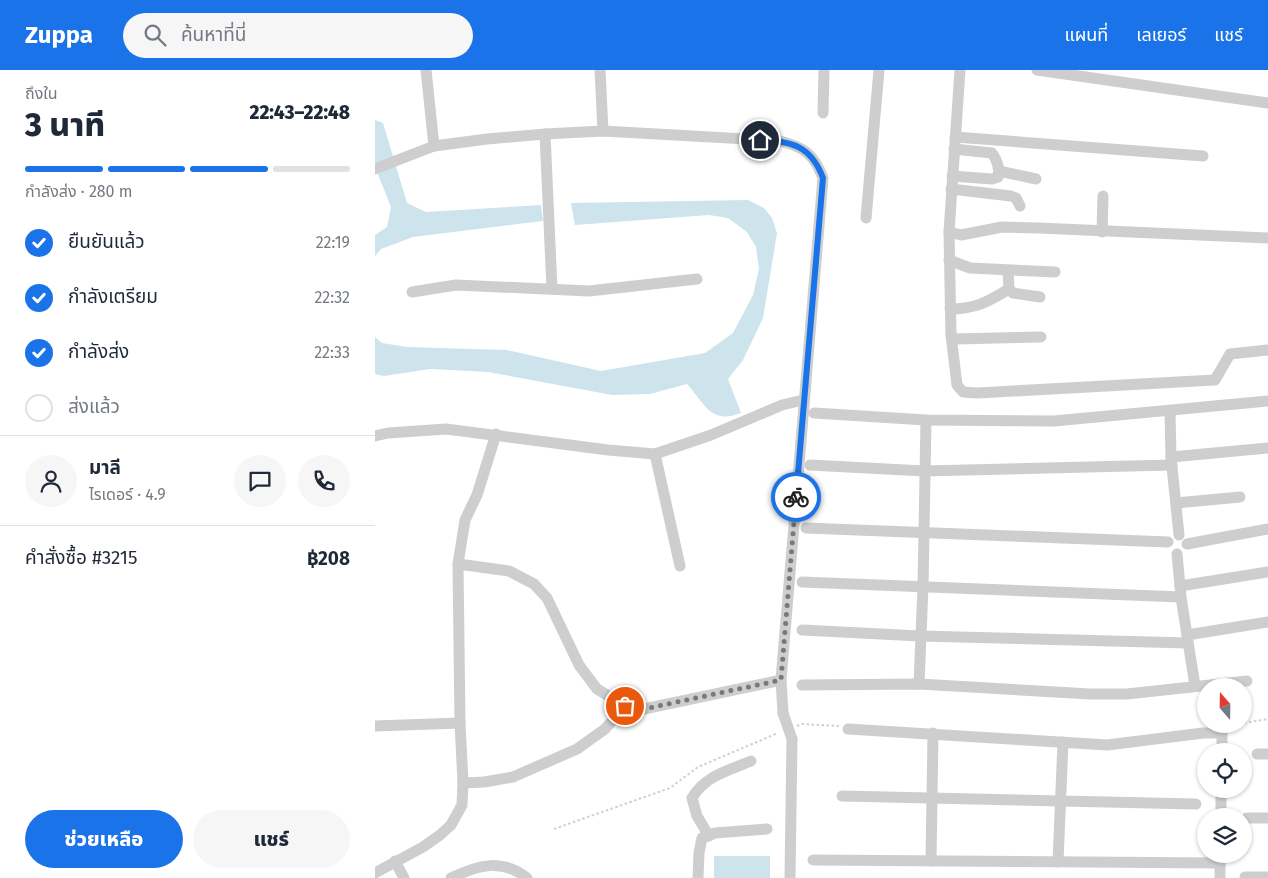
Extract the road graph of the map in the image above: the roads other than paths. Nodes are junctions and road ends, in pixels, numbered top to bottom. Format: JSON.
{"nodes":[{"id":1,"x":426,"y":70,"type":"edge"},
{"id":2,"x":600,"y":70,"type":"edge"},
{"id":3,"x":825,"y":70,"type":"edge"},
{"id":4,"x":879,"y":70,"type":"edge"},
{"id":5,"x":960,"y":70,"type":"edge"},
{"id":6,"x":1037,"y":70,"type":"edge"},
{"id":7,"x":1268,"y":103,"type":"edge"},
{"id":8,"x":823,"y":113,"type":"dead end"},
{"id":9,"x":603,"y":131,"type":"junction"},
{"id":10,"x":545,"y":134,"type":"junction"},
{"id":11,"x":955,"y":137,"type":"junction"},
{"id":12,"x":435,"y":146,"type":"junction"},
{"id":13,"x":954,"y":149,"type":"junction"},
{"id":14,"x":1203,"y":156,"type":"dead end"},
{"id":15,"x":375,"y":169,"type":"edge"},
{"id":16,"x":999,"y":171,"type":"junction"},
{"id":17,"x":952,"y":176,"type":"junction"},
{"id":18,"x":1036,"y":180,"type":"dead end"},
{"id":19,"x":951,"y":189,"type":"junction"},
{"id":20,"x":1103,"y":196,"type":"dead end"},
{"id":21,"x":1020,"y":206,"type":"dead end"},
{"id":22,"x":866,"y":218,"type":"dead end"},
{"id":23,"x":949,"y":232,"type":"junction"},
{"id":24,"x":1102,"y":232,"type":"junction"},
{"id":25,"x":1268,"y":238,"type":"edge"},
{"id":26,"x":949,"y":260,"type":"junction"},
{"id":27,"x":1008,"y":271,"type":"junction"},
{"id":28,"x":1055,"y":272,"type":"dead end"},
{"id":29,"x":697,"y":279,"type":"dead end"},
{"id":30,"x":552,"y":289,"type":"junction"},
{"id":31,"x":1009,"y":289,"type":"junction"},
{"id":32,"x":412,"y":292,"type":"dead end"},
{"id":33,"x":1039,"y":297,"type":"dead end"},
{"id":34,"x":950,"y":309,"type":"junction"},
{"id":35,"x":951,"y":335,"type":"junction"},
{"id":36,"x":1041,"y":337,"type":"dead end"},
{"id":37,"x":1268,"y":350,"type":"edge"},
{"id":38,"x":803,"y":400,"type":"junction"},
{"id":39,"x":1268,"y":401,"type":"edge"},
{"id":40,"x":1170,"y":412,"type":"junction"},
{"id":41,"x":815,"y":413,"type":"dead end"},
{"id":42,"x":926,"y":420,"type":"junction"},
{"id":43,"x":497,"y":434,"type":"junction"},
{"id":44,"x":375,"y":436,"type":"edge"},
{"id":45,"x":1268,"y":448,"type":"edge"},
{"id":46,"x":655,"y":454,"type":"junction"},
{"id":47,"x":1172,"y":461,"type":"junction"},
{"id":48,"x":810,"y":465,"type":"dead end"},
{"id":49,"x":924,"y":471,"type":"junction"},
{"id":50,"x":1240,"y":497,"type":"dead end"},
{"id":51,"x":1176,"y":503,"type":"junction"},
{"id":52,"x":806,"y":528,"type":"dead end"},
{"id":53,"x":1268,"y":529,"type":"edge"},
{"id":54,"x":923,"y":533,"type":"junction"},
{"id":55,"x":1179,"y":535,"type":"junction"},
{"id":56,"x":1168,"y":542,"type":"junction"},
{"id":57,"x":1187,"y":544,"type":"junction"},
{"id":58,"x":1177,"y":554,"type":"junction"},
{"id":59,"x":458,"y":564,"type":"junction"},
{"id":60,"x":680,"y":566,"type":"dead end"},
{"id":61,"x":1268,"y":572,"type":"edge"},
{"id":62,"x":802,"y":582,"type":"dead end"},
{"id":63,"x":923,"y":586,"type":"junction"},
{"id":64,"x":1181,"y":592,"type":"junction"},
{"id":65,"x":1268,"y":622,"type":"edge"},
{"id":66,"x":802,"y":630,"type":"dead end"},
{"id":67,"x":920,"y":636,"type":"junction"},
{"id":68,"x":1187,"y":639,"type":"junction"},
{"id":69,"x":781,"y":680,"type":"junction"},
{"id":70,"x":919,"y":684,"type":"junction"},
{"id":71,"x":802,"y":685,"type":"dead end"},
{"id":72,"x":1195,"y":686,"type":"joint"},
{"id":73,"x":625,"y":706,"type":"junction"},
{"id":74,"x":460,"y":723,"type":"junction"},
{"id":75,"x":375,"y":726,"type":"edge"},
{"id":76,"x":847,"y":728,"type":"road end"},
{"id":77,"x":933,"y":733,"type":"junction"},
{"id":78,"x":1063,"y":742,"type":"junction"},
{"id":79,"x":1222,"y":743,"type":"edge"},
{"id":80,"x":751,"y":761,"type":"dead end"},
{"id":81,"x":463,"y":783,"type":"junction"},
{"id":82,"x":842,"y":796,"type":"dead end"},
{"id":83,"x":932,"y":798,"type":"junction"},
{"id":84,"x":1061,"y":801,"type":"junction"},
{"id":85,"x":1196,"y":804,"type":"dead end"},
{"id":86,"x":1252,"y":818,"type":"edge"},
{"id":87,"x":1268,"y":818,"type":"edge"},
{"id":88,"x":767,"y":829,"type":"dead end"},
{"id":89,"x":709,"y":836,"type":"junction"},
{"id":90,"x":1197,"y":859,"type":"edge"},
{"id":91,"x":813,"y":860,"type":"dead end"},
{"id":92,"x":931,"y":861,"type":"junction"},
{"id":93,"x":1058,"y":862,"type":"junction"},
{"id":94,"x":1220,"y":863,"type":"edge"},
{"id":95,"x":399,"y":869,"type":"edge"},
{"id":96,"x":375,"y":873,"type":"edge"},
{"id":97,"x":1245,"y":877,"type":"dead end"},
{"id":98,"x":1268,"y":877,"type":"edge"},
{"id":99,"x":451,"y":878,"type":"edge"},
{"id":100,"x":527,"y":878,"type":"edge"},
{"id":101,"x":699,"y":878,"type":"edge"},
{"id":102,"x":790,"y":878,"type":"edge"},
{"id":103,"x":1220,"y":878,"type":"edge"}],
"edges":[{"from":1,"to":12,"type":"street"},
{"from":2,"to":9,"type":"street"},
{"from":3,"to":8,"type":"street"},
{"from":4,"to":22,"type":"street"},
{"from":5,"to":11,"type":"street"},
{"from":6,"to":7,"type":"street"},
{"from":9,"to":10,"type":"street"},
{"from":9,"to":38,"type":"street"},
{"from":10,"to":12,"type":"street"},
{"from":10,"to":30,"type":"street"},
{"from":11,"to":13,"type":"street"},
{"from":11,"to":14,"type":"street"},
{"from":12,"to":15,"type":"street"},
{"from":13,"to":16,"type":"street"},
{"from":13,"to":17,"type":"street"},
{"from":16,"to":17,"type":"street"},
{"from":16,"to":18,"type":"street"},
{"from":17,"to":19,"type":"street"},
{"from":19,"to":21,"type":"street"},
{"from":19,"to":23,"type":"street"},
{"from":20,"to":24,"type":"street"},
{"from":23,"to":24,"type":"street"},
{"from":23,"to":26,"type":"street"},
{"from":24,"to":25,"type":"street"},
{"from":26,"to":27,"type":"street"},
{"from":26,"to":34,"type":"street"},
{"from":27,"to":28,"type":"street"},
{"from":27,"to":31,"type":"street"},
{"from":29,"to":30,"type":"street"},
{"from":30,"to":32,"type":"street"},
{"from":31,"to":33,"type":"street"},
{"from":31,"to":34,"type":"street"},
{"from":34,"to":35,"type":"street"},
{"from":35,"to":36,"type":"street"},
{"from":35,"to":37,"type":"street"},
{"from":38,"to":46,"type":"street"},
{"from":38,"to":69,"type":"street"},
{"from":39,"to":40,"type":"street"},
{"from":40,"to":42,"type":"street"},
{"from":40,"to":47,"type":"street"},
{"from":41,"to":42,"type":"street"},
{"from":42,"to":49,"type":"street"},
{"from":43,"to":44,"type":"street"},
{"from":43,"to":46,"type":"street"},
{"from":43,"to":59,"type":"street"},
{"from":45,"to":47,"type":"street"},
{"from":46,"to":60,"type":"street"},
{"from":47,"to":49,"type":"street"},
{"from":47,"to":51,"type":"street"},
{"from":48,"to":49,"type":"street"},
{"from":49,"to":54,"type":"street"},
{"from":50,"to":51,"type":"street"},
{"from":51,"to":55,"type":"street"},
{"from":52,"to":54,"type":"street"},
{"from":53,"to":57,"type":"street"},
{"from":54,"to":56,"type":"street"},
{"from":54,"to":63,"type":"street"},
{"from":55,"to":56,"type":"street"},
{"from":55,"to":57,"type":"street"},
{"from":56,"to":58,"type":"street"},
{"from":57,"to":58,"type":"street"},
{"from":58,"to":64,"type":"street"},
{"from":59,"to":73,"type":"street"},
{"from":59,"to":74,"type":"street"},
{"from":61,"to":64,"type":"street"},
{"from":62,"to":63,"type":"street"},
{"from":63,"to":64,"type":"street"},
{"from":63,"to":67,"type":"street"},
{"from":64,"to":68,"type":"street"},
{"from":65,"to":68,"type":"street"},
{"from":66,"to":67,"type":"street"},
{"from":67,"to":68,"type":"street"},
{"from":67,"to":70,"type":"street"},
{"from":68,"to":72,"type":"street"},
{"from":69,"to":73,"type":"street"},
{"from":69,"to":102,"type":"street","bridge":true},
{"from":70,"to":71,"type":"street"},
{"from":70,"to":72,"type":"street"},
{"from":73,"to":81,"type":"street"},
{"from":74,"to":75,"type":"street"},
{"from":74,"to":81,"type":"street"},
{"from":76,"to":77,"type":"street"},
{"from":77,"to":78,"type":"street"},
{"from":77,"to":83,"type":"street"},
{"from":78,"to":79,"type":"street"},
{"from":78,"to":84,"type":"street"},
{"from":80,"to":89,"type":"street"},
{"from":81,"to":95,"type":"street"},
{"from":82,"to":83,"type":"street"},
{"from":83,"to":84,"type":"street"},
{"from":83,"to":92,"type":"street"},
{"from":84,"to":85,"type":"street"},
{"from":84,"to":93,"type":"street"},
{"from":86,"to":87,"type":"street"},
{"from":88,"to":89,"type":"street"},
{"from":89,"to":101,"type":"street"},
{"from":90,"to":93,"type":"street"},
{"from":91,"to":92,"type":"street"},
{"from":92,"to":93,"type":"street"},
{"from":94,"to":103,"type":"street"},
{"from":95,"to":96,"type":"street"},
{"from":97,"to":98,"type":"street"},
{"from":99,"to":100,"type":"street"}]}
